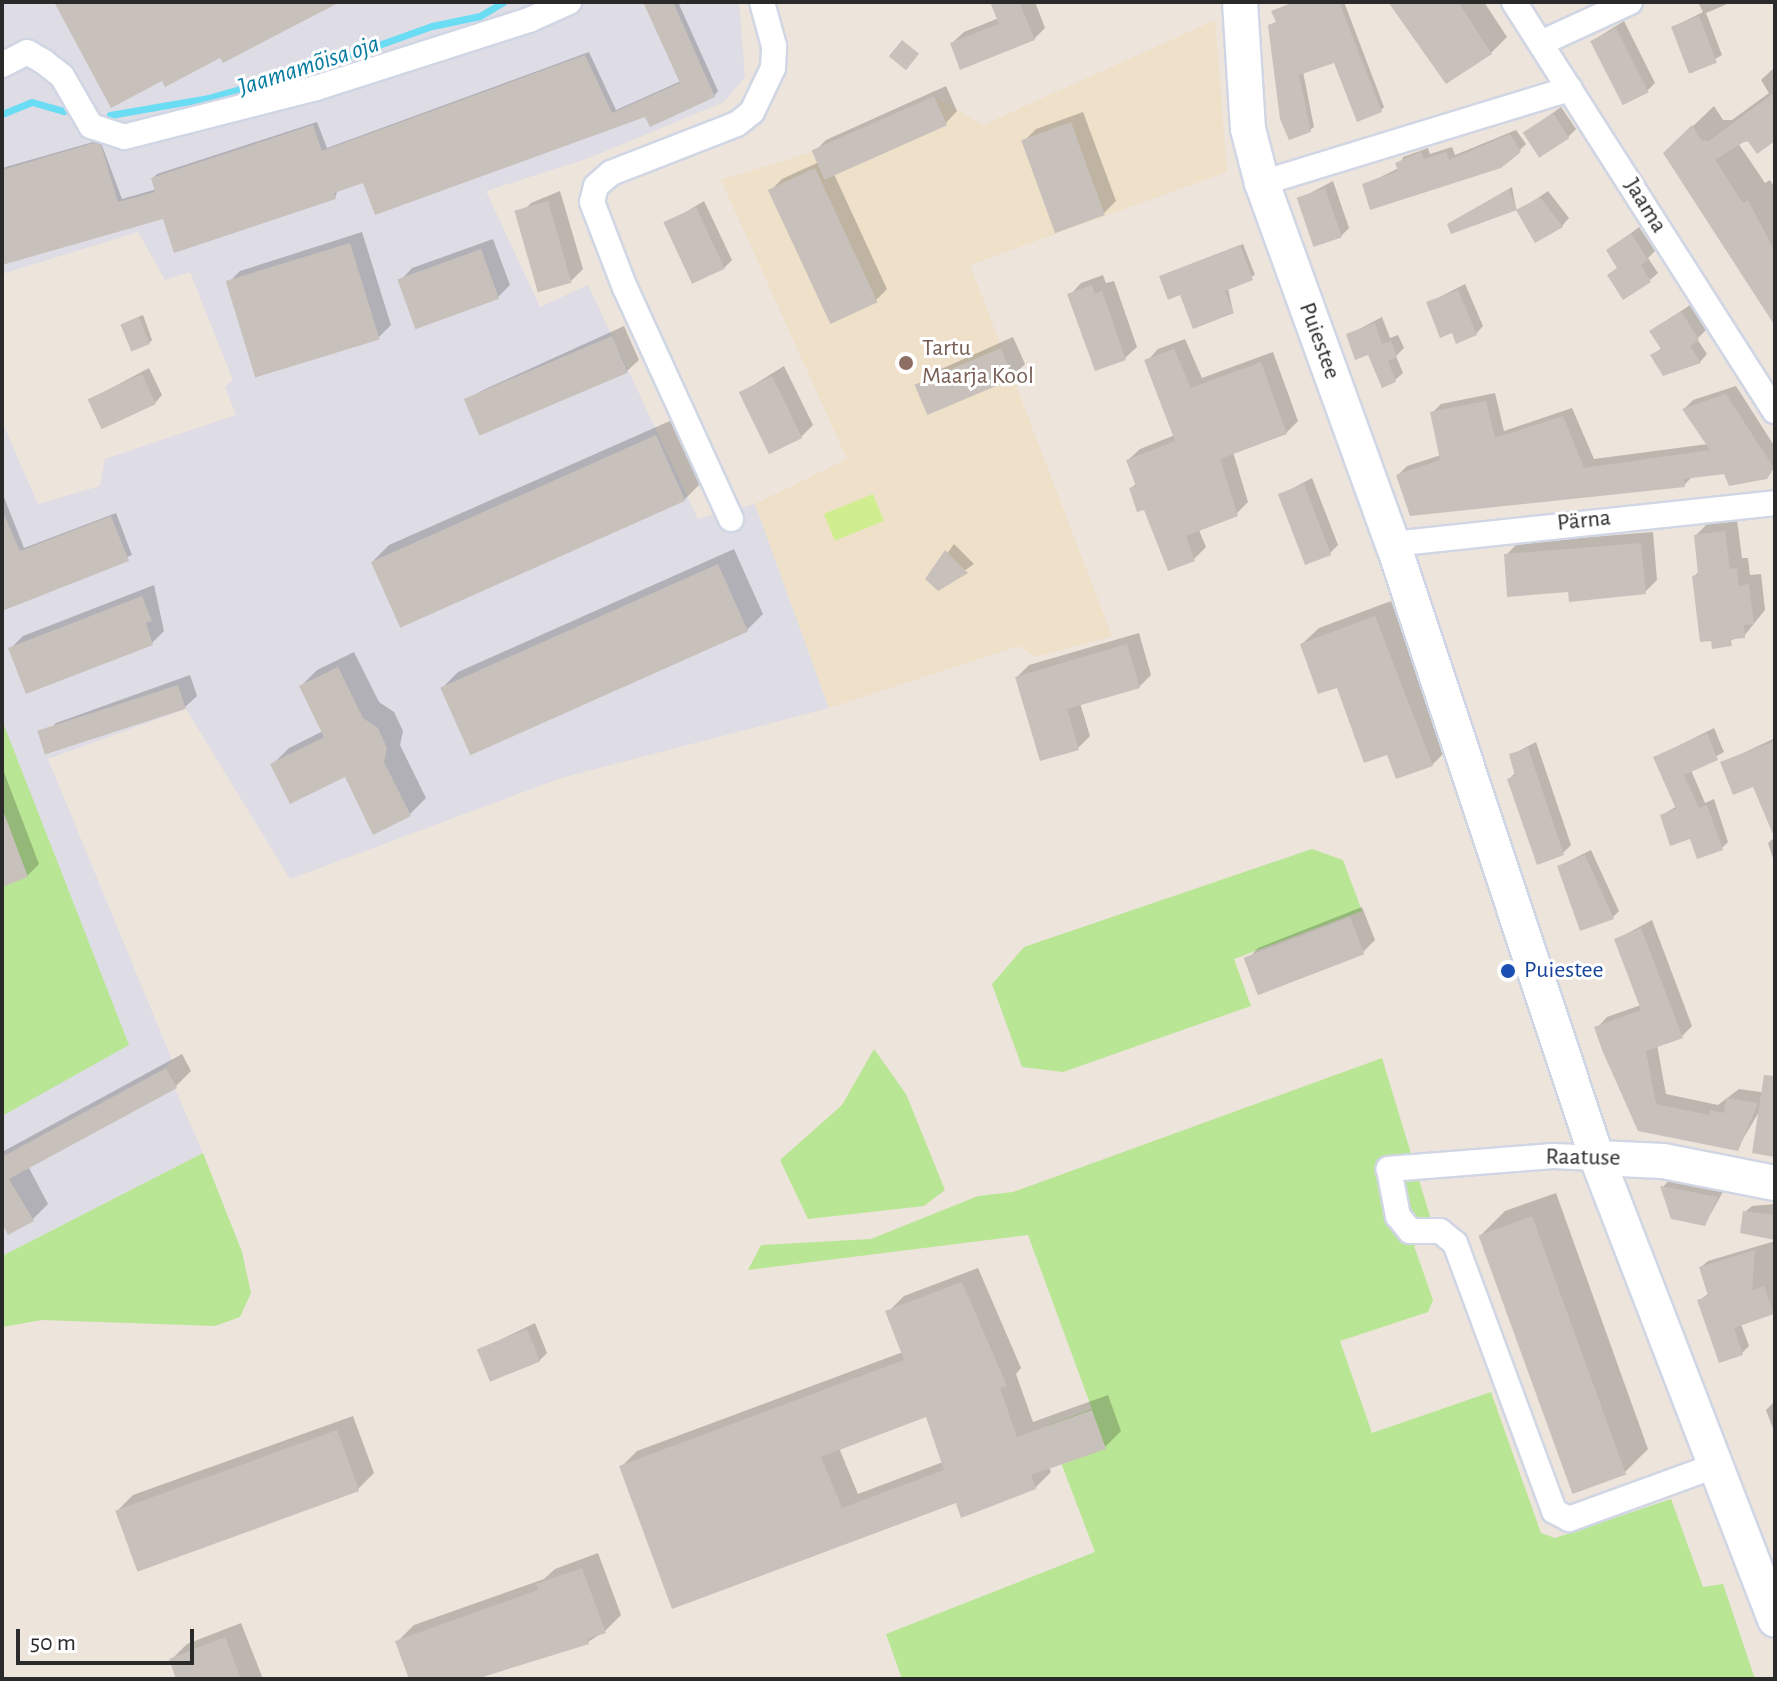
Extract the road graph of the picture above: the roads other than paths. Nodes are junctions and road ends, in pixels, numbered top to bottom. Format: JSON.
{"nodes":[{"id":1,"x":569,"y":2,"type":"edge"},
{"id":2,"x":762,"y":2,"type":"edge"},
{"id":3,"x":1240,"y":2,"type":"edge"},
{"id":4,"x":1514,"y":2,"type":"edge"},
{"id":5,"x":1630,"y":2,"type":"edge"},
{"id":6,"x":1541,"y":43,"type":"junction"},
{"id":7,"x":2,"y":65,"type":"edge"},
{"id":8,"x":1570,"y":89,"type":"junction"},
{"id":9,"x":1262,"y":183,"type":"junction"},
{"id":10,"x":1775,"y":411,"type":"edge"},
{"id":11,"x":1775,"y":503,"type":"edge"},
{"id":12,"x":731,"y":519,"type":"dead end"},
{"id":13,"x":1393,"y":544,"type":"junction"},
{"id":14,"x":1597,"y":1158,"type":"junction"},
{"id":15,"x":1775,"y":1183,"type":"edge"},
{"id":16,"x":1715,"y":1466,"type":"junction"},
{"id":17,"x":1775,"y":1620,"type":"edge"}],
"edges":[{"from":1,"to":7,"type":"street"},
{"from":2,"to":12,"type":"street"},
{"from":3,"to":9,"type":"main road","name":"Puiestee"},
{"from":4,"to":6,"type":"street","name":"Jaama"},
{"from":5,"to":6,"type":"street"},
{"from":6,"to":8,"type":"street","name":"Jaama"},
{"from":8,"to":9,"type":"street"},
{"from":8,"to":10,"type":"street","name":"Jaama"},
{"from":9,"to":13,"type":"main road","name":"Puiestee"},
{"from":11,"to":13,"type":"street","name":"Pärna"},
{"from":13,"to":14,"type":"main road","name":"Puiestee"},
{"from":14,"to":15,"type":"main road","name":"Raatuse"},
{"from":14,"to":16,"type":"main road","name":"Puiestee"},
{"from":14,"to":16,"type":"street","name":"Raatuse"},
{"from":16,"to":17,"type":"main road","name":"Puiestee"}]}
